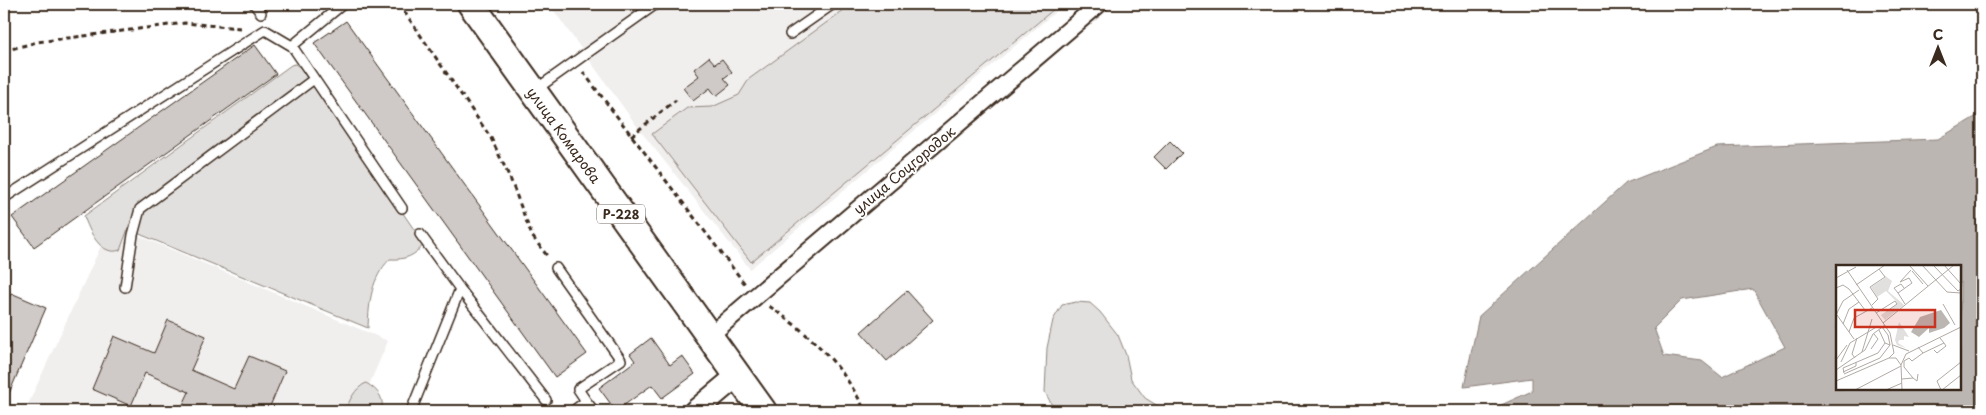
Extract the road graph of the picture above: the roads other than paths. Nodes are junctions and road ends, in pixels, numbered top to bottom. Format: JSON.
{"nodes":[{"id":1,"x":254,"y":4,"type":"edge"},
{"id":2,"x":343,"y":4,"type":"edge"},
{"id":3,"x":470,"y":4,"type":"edge"},
{"id":4,"x":656,"y":4,"type":"edge"},
{"id":5,"x":834,"y":4,"type":"edge"},
{"id":6,"x":1099,"y":4,"type":"edge"},
{"id":7,"x":261,"y":13,"type":"dead end"},
{"id":8,"x":790,"y":34,"type":"dead end"},
{"id":9,"x":292,"y":46,"type":"junction"},
{"id":10,"x":314,"y":79,"type":"junction"},
{"id":11,"x":532,"y":92,"type":"junction"},
{"id":12,"x":4,"y":198,"type":"edge"},
{"id":13,"x":402,"y":208,"type":"dead end"},
{"id":14,"x":420,"y":234,"type":"dead end"},
{"id":15,"x":556,"y":268,"type":"road end"},
{"id":16,"x":124,"y":287,"type":"dead end"},
{"id":17,"x":460,"y":289,"type":"junction"},
{"id":18,"x":710,"y":336,"type":"junction"},
{"id":19,"x":738,"y":375,"type":"junction"},
{"id":20,"x":546,"y":400,"type":"dead end"},
{"id":21,"x":586,"y":401,"type":"junction"},
{"id":22,"x":411,"y":411,"type":"edge"},
{"id":23,"x":573,"y":411,"type":"edge"},
{"id":24,"x":594,"y":411,"type":"edge"},
{"id":25,"x":695,"y":411,"type":"edge"},
{"id":26,"x":763,"y":411,"type":"edge"}],
"edges":[{"from":1,"to":7,"type":"lane"},
{"from":2,"to":9,"type":"lane"},
{"from":3,"to":11,"type":"main road","name":"улица Комарова","number":"Р-228"},
{"from":4,"to":11,"type":"lane"},
{"from":5,"to":8,"type":"lane"},
{"from":6,"to":18,"type":"street","name":"улица Соцгородок"},
{"from":9,"to":10,"type":"lane"},
{"from":9,"to":12,"type":"lane"},
{"from":10,"to":13,"type":"lane"},
{"from":10,"to":16,"type":"lane"},
{"from":11,"to":18,"type":"main road","name":"улица Комарова","number":"Р-228"},
{"from":14,"to":17,"type":"lane"},
{"from":15,"to":21,"type":"lane"},
{"from":17,"to":20,"type":"lane"},
{"from":17,"to":22,"type":"lane"},
{"from":18,"to":19,"type":"main road","name":"улица Комарова","number":"Р-228"},
{"from":19,"to":25,"type":"street"},
{"from":19,"to":26,"type":"main road","name":"улица Комарова","number":"Р-228"},
{"from":21,"to":23,"type":"lane"},
{"from":21,"to":24,"type":"lane"}]}
